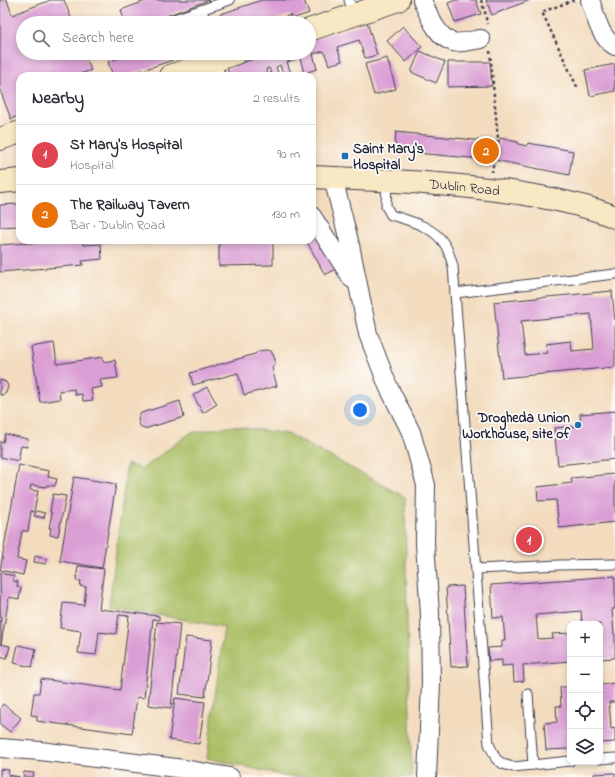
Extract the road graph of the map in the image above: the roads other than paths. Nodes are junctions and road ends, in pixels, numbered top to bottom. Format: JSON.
{"nodes":[{"id":1,"x":230,"y":0,"type":"edge"},
{"id":2,"x":398,"y":0,"type":"edge"},
{"id":3,"x":422,"y":0,"type":"edge"},
{"id":4,"x":590,"y":0,"type":"edge"},
{"id":5,"x":351,"y":8,"type":"edge"},
{"id":6,"x":202,"y":10,"type":"junction"},
{"id":7,"x":183,"y":16,"type":"edge"},
{"id":8,"x":204,"y":16,"type":"edge"},
{"id":9,"x":316,"y":26,"type":"edge"},
{"id":10,"x":486,"y":38,"type":"road end"},
{"id":11,"x":615,"y":46,"type":"edge"},
{"id":12,"x":219,"y":61,"type":"edge"},
{"id":13,"x":183,"y":72,"type":"edge"},
{"id":14,"x":16,"y":133,"type":"edge"},
{"id":15,"x":0,"y":139,"type":"edge"},
{"id":16,"x":322,"y":178,"type":"edge"},
{"id":17,"x":16,"y":180,"type":"edge"},
{"id":18,"x":387,"y":181,"type":"junction"},
{"id":19,"x":0,"y":182,"type":"edge"},
{"id":20,"x":615,"y":217,"type":"edge"},
{"id":21,"x":316,"y":222,"type":"edge"},
{"id":22,"x":615,"y":274,"type":"edge"},
{"id":23,"x":359,"y":289,"type":"junction"},
{"id":24,"x":455,"y":293,"type":"junction"},
{"id":25,"x":615,"y":564,"type":"edge"},
{"id":26,"x":477,"y":569,"type":"junction"},
{"id":27,"x":528,"y":694,"type":"dead end"},
{"id":28,"x":0,"y":748,"type":"edge"},
{"id":29,"x":603,"y":758,"type":"edge"},
{"id":30,"x":615,"y":758,"type":"edge"},
{"id":31,"x":567,"y":761,"type":"edge"},
{"id":32,"x":533,"y":765,"type":"junction"},
{"id":33,"x":230,"y":777,"type":"edge"},
{"id":34,"x":428,"y":777,"type":"edge"}],
"edges":[{"from":1,"to":6,"type":"lane"},
{"from":2,"to":5,"type":"main road"},
{"from":3,"to":10,"type":"street"},
{"from":4,"to":11,"type":"street"},
{"from":5,"to":9,"type":"main road"},
{"from":6,"to":7,"type":"lane"},
{"from":6,"to":8,"type":"lane"},
{"from":12,"to":13,"type":"main road"},
{"from":14,"to":15,"type":"main road"},
{"from":16,"to":18,"type":"main road","name":"Dublin Road"},
{"from":16,"to":23,"type":"street"},
{"from":17,"to":19,"type":"main road"},
{"from":18,"to":20,"type":"main road","name":"Dublin Road"},
{"from":18,"to":24,"type":"lane"},
{"from":21,"to":23,"type":"street"},
{"from":22,"to":24,"type":"lane"},
{"from":23,"to":34,"type":"street"},
{"from":24,"to":26,"type":"lane"},
{"from":25,"to":26,"type":"lane"},
{"from":26,"to":32,"type":"lane"},
{"from":27,"to":32,"type":"lane"},
{"from":28,"to":33,"type":"street"},
{"from":29,"to":30,"type":"lane"},
{"from":31,"to":32,"type":"lane"}]}
